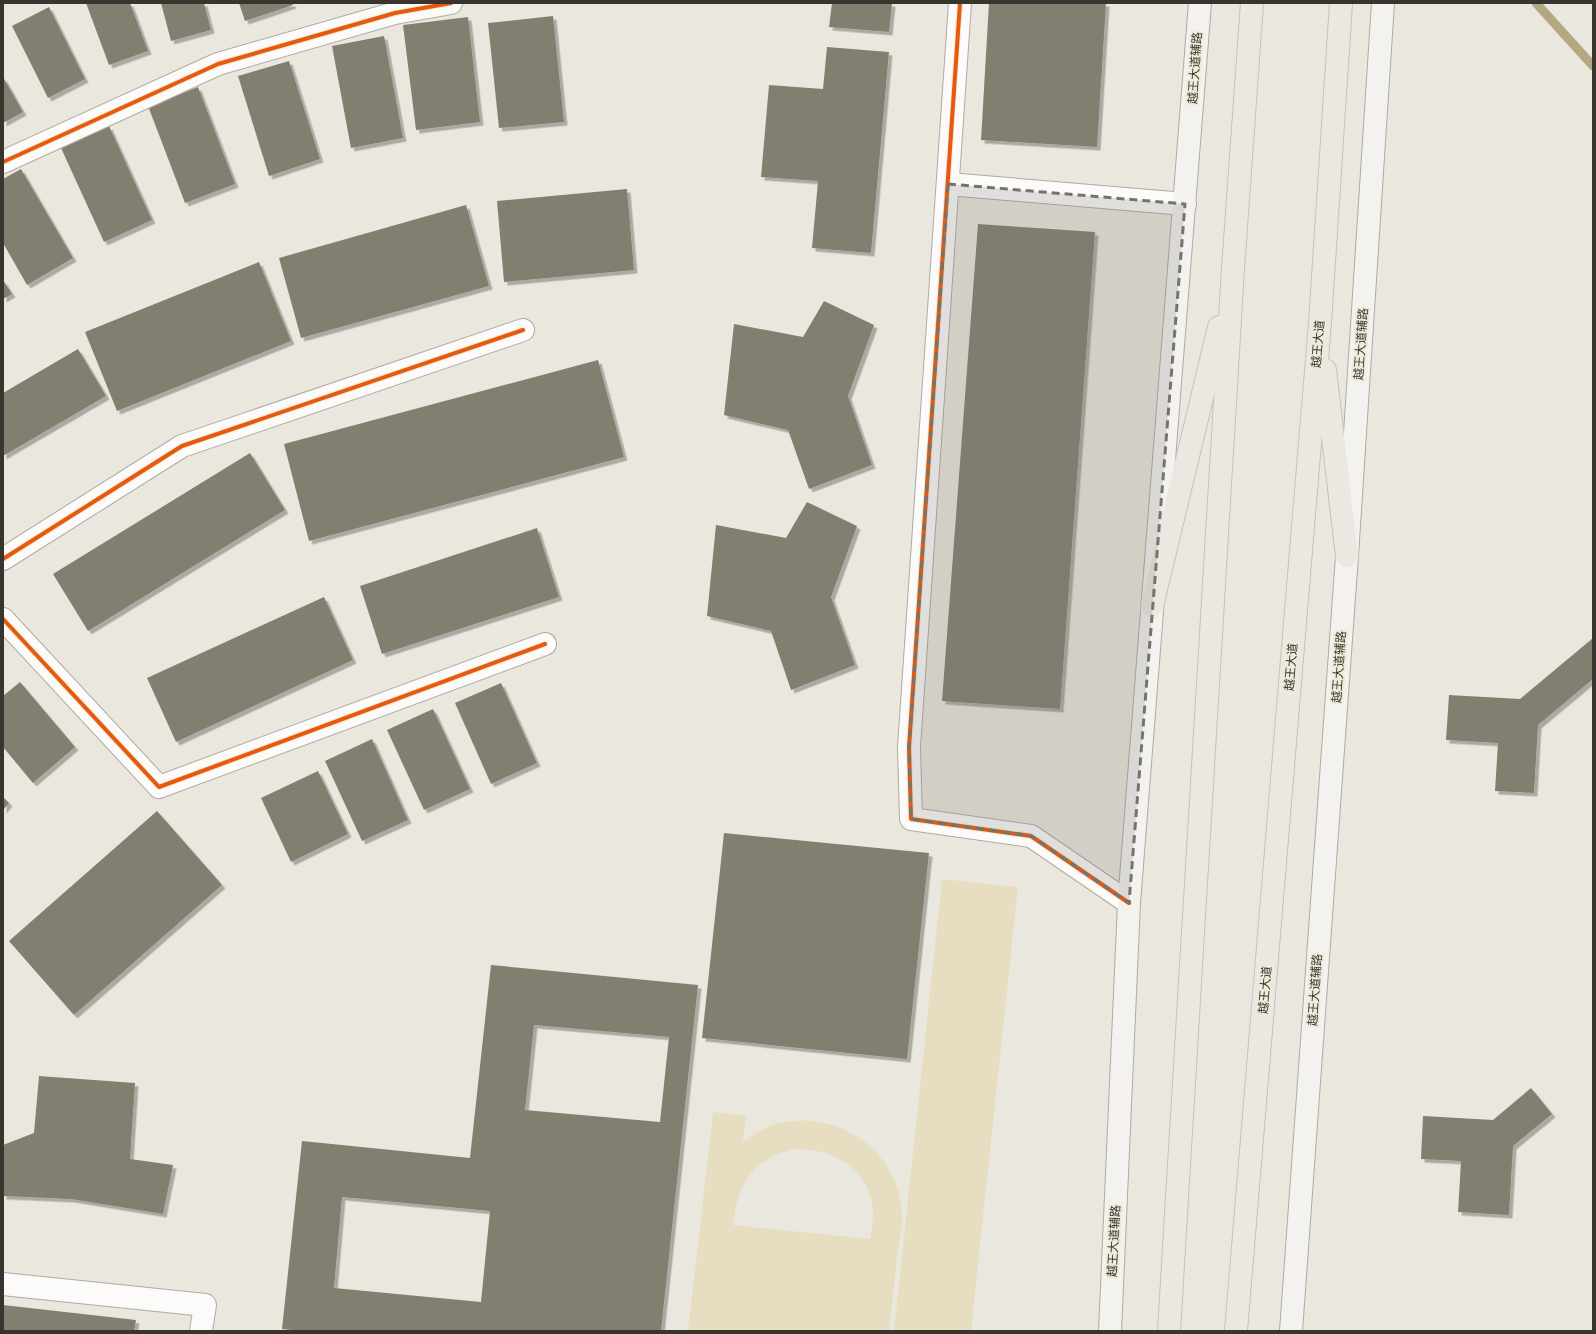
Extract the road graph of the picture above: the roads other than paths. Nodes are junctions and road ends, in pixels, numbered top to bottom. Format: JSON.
{"nodes":[{"id":1,"x":451,"y":3,"type":"edge"},
{"id":2,"x":960,"y":3,"type":"edge"},
{"id":3,"x":1200,"y":3,"type":"edge"},
{"id":4,"x":1252,"y":3,"type":"edge"},
{"id":5,"x":1383,"y":3,"type":"edge"},
{"id":6,"x":1341,"y":4,"type":"edge"},
{"id":7,"x":3,"y":162,"type":"edge"},
{"id":8,"x":948,"y":184,"type":"junction"},
{"id":9,"x":1185,"y":204,"type":"junction"},
{"id":10,"x":1233,"y":269,"type":"junction"},
{"id":11,"x":1320,"y":323,"type":"junction"},
{"id":12,"x":523,"y":330,"type":"dead end"},
{"id":13,"x":1346,"y":556,"type":"junction"},
{"id":14,"x":3,"y":559,"type":"edge"},
{"id":15,"x":1152,"y":606,"type":"junction"},
{"id":16,"x":3,"y":619,"type":"edge"},
{"id":17,"x":546,"y":644,"type":"dead end"},
{"id":18,"x":1129,"y":904,"type":"junction"},
{"id":19,"x":3,"y":1284,"type":"edge"},
{"id":20,"x":201,"y":1331,"type":"edge"},
{"id":21,"x":1110,"y":1331,"type":"edge"},
{"id":22,"x":1169,"y":1331,"type":"edge"},
{"id":23,"x":1236,"y":1331,"type":"edge"},
{"id":24,"x":1291,"y":1331,"type":"edge"}],
"edges":[{"from":1,"to":7,"type":"street"},
{"from":2,"to":8,"type":"street"},
{"from":3,"to":9,"type":"main road","name":"越王大道辅路"},
{"from":4,"to":10,"type":"main road"},
{"from":5,"to":13,"type":"main road","name":"越王大道辅路"},
{"from":6,"to":11,"type":"main road","name":"越王大道"},
{"from":8,"to":9,"type":"street"},
{"from":8,"to":18,"type":"street"},
{"from":9,"to":15,"type":"main road","name":"越王大道辅路"},
{"from":10,"to":15,"type":"main road"},
{"from":10,"to":22,"type":"main road"},
{"from":11,"to":13,"type":"main road"},
{"from":11,"to":23,"type":"main road","name":"越王大道"},
{"from":12,"to":14,"type":"street"},
{"from":13,"to":24,"type":"main road","name":"越王大道辅路"},
{"from":15,"to":18,"type":"main road","name":"越王大道辅路"},
{"from":16,"to":17,"type":"street"},
{"from":18,"to":21,"type":"main road","name":"越王大道辅路"},
{"from":19,"to":20,"type":"street"}]}
